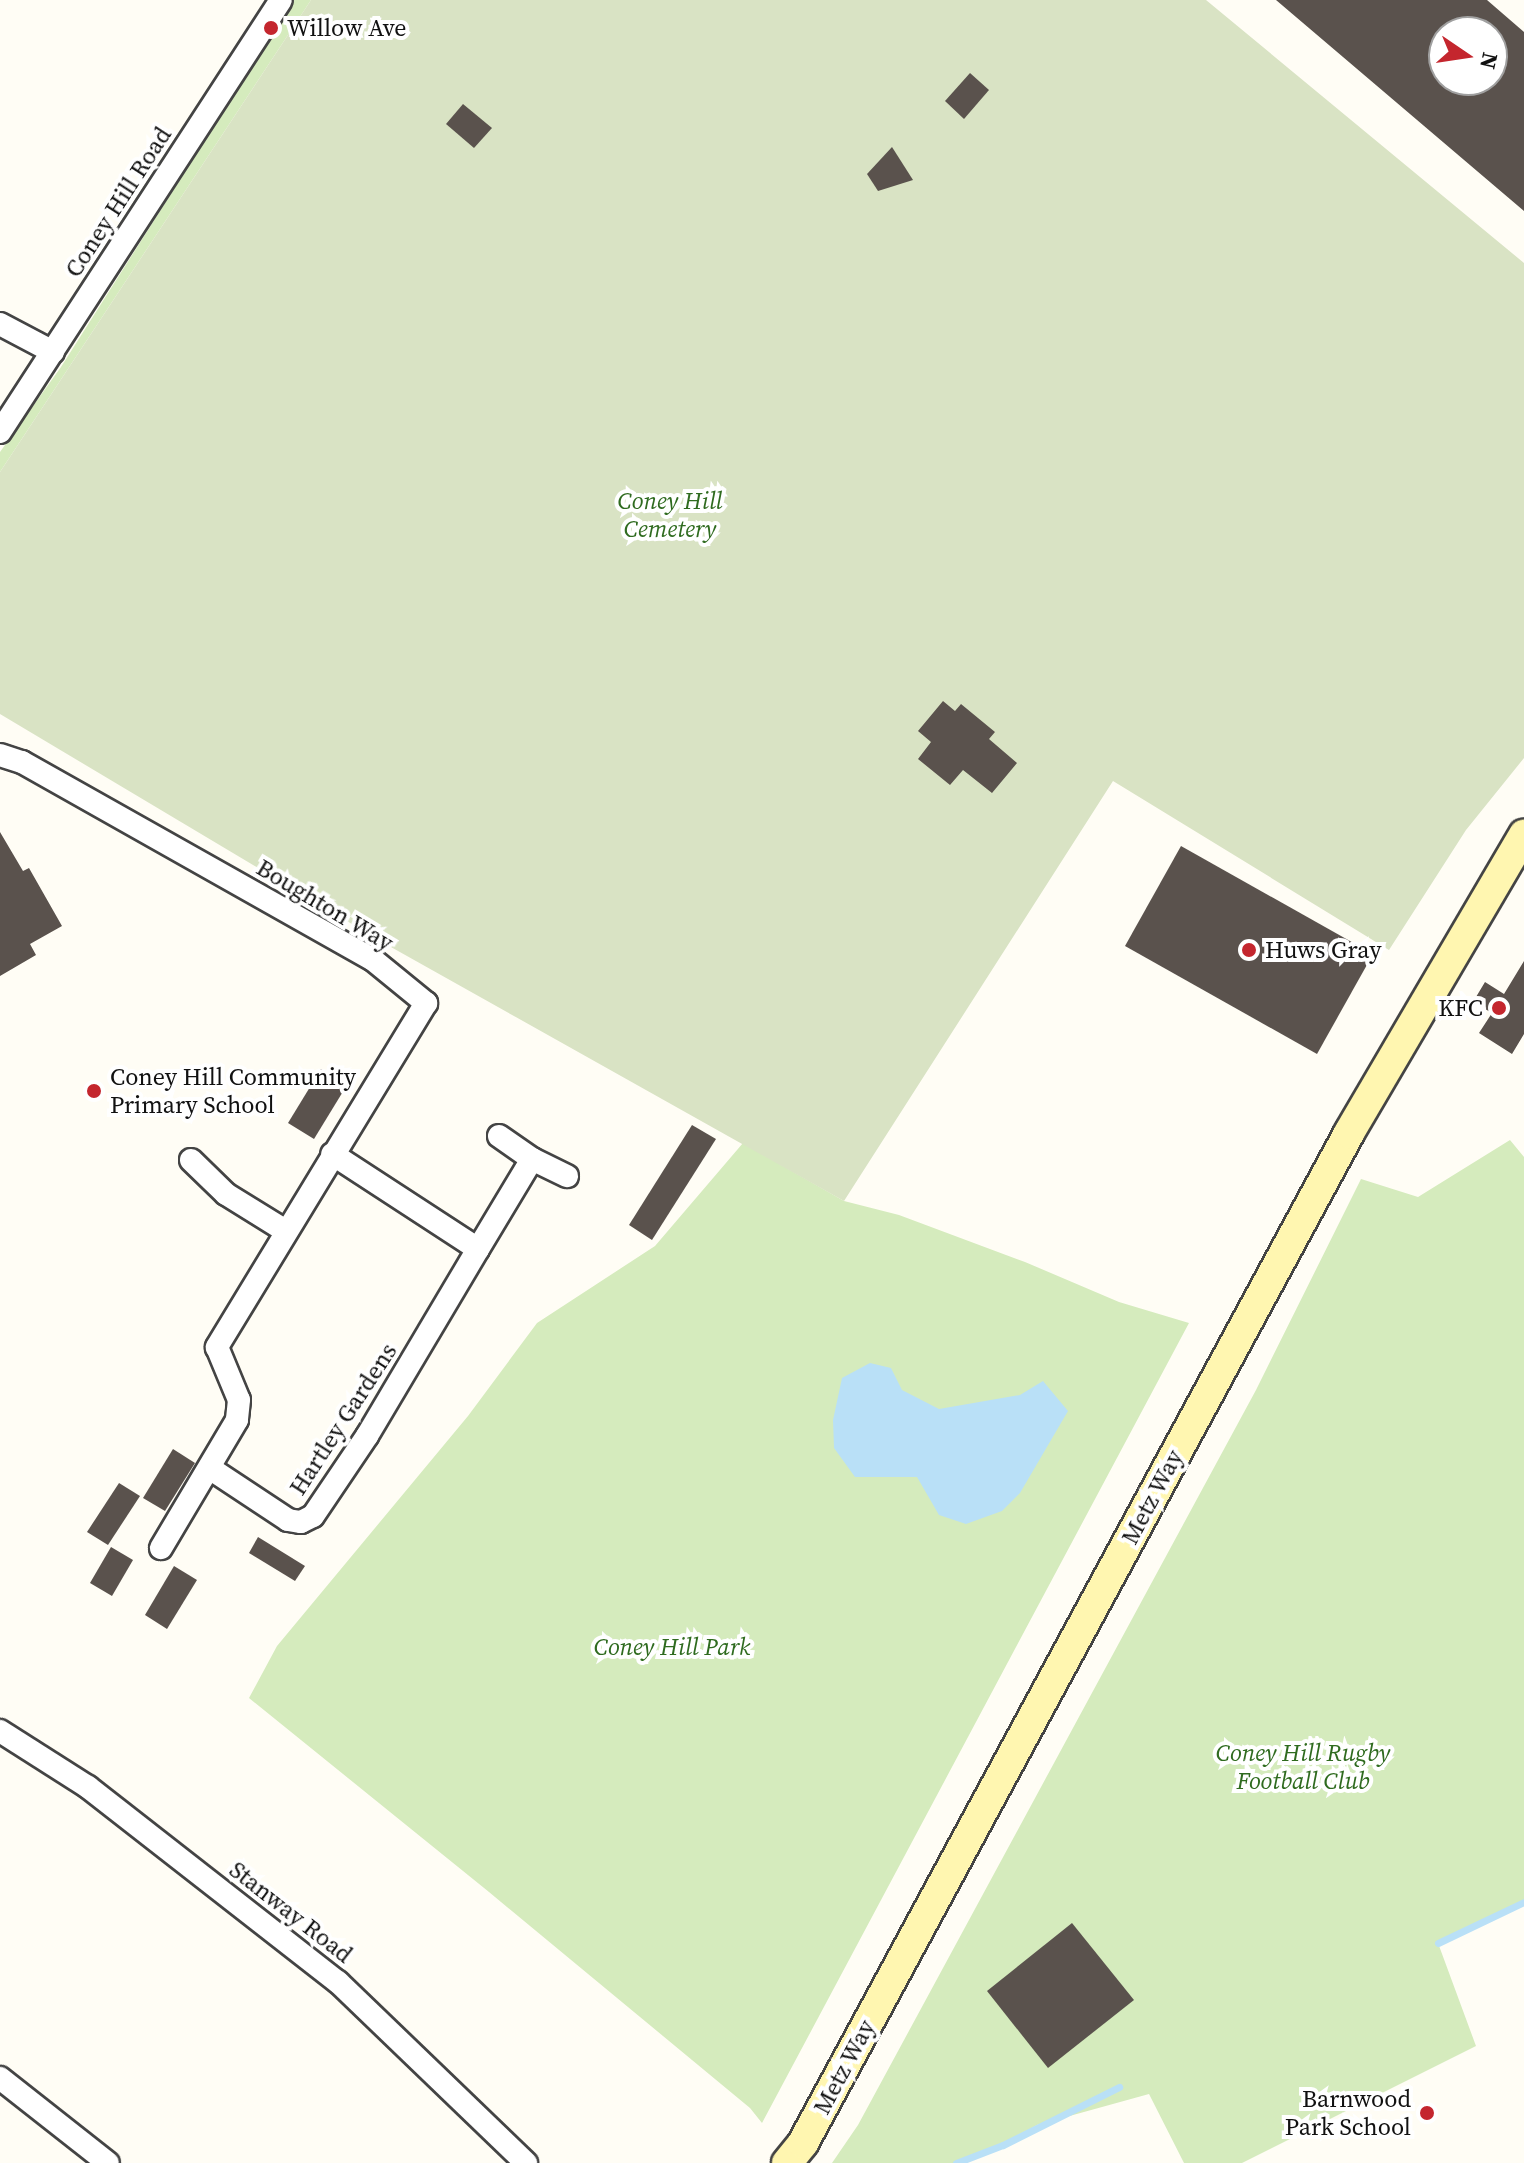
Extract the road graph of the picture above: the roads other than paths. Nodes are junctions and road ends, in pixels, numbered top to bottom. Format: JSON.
{"nodes":[{"id":1,"x":281,"y":0,"type":"edge"},
{"id":2,"x":0,"y":324,"type":"edge"},
{"id":3,"x":53,"y":352,"type":"junction"},
{"id":4,"x":0,"y":432,"type":"edge"},
{"id":5,"x":0,"y":755,"type":"edge"},
{"id":6,"x":1524,"y":835,"type":"edge"},
{"id":7,"x":499,"y":1136,"type":"dead end"},
{"id":8,"x":332,"y":1154,"type":"junction"},
{"id":9,"x":532,"y":1159,"type":"junction"},
{"id":10,"x":191,"y":1160,"type":"dead end"},
{"id":11,"x":567,"y":1176,"type":"dead end"},
{"id":12,"x":286,"y":1231,"type":"junction"},
{"id":13,"x":478,"y":1249,"type":"junction"},
{"id":14,"x":211,"y":1469,"type":"junction"},
{"id":15,"x":161,"y":1548,"type":"dead end"},
{"id":16,"x":0,"y":1731,"type":"edge"},
{"id":17,"x":0,"y":2078,"type":"edge"},
{"id":18,"x":108,"y":2163,"type":"edge"},
{"id":19,"x":526,"y":2163,"type":"edge"},
{"id":20,"x":787,"y":2163,"type":"edge"}],
"edges":[{"from":1,"to":3,"type":"street","name":"Coney Hill Road"},
{"from":2,"to":3,"type":"street"},
{"from":3,"to":4,"type":"street","name":"Coney Hill Road"},
{"from":5,"to":8,"type":"street","name":"Boughton Way"},
{"from":6,"to":20,"type":"street","name":"Metz Way"},
{"from":7,"to":9,"type":"street"},
{"from":8,"to":12,"type":"street","name":"Boughton Way"},
{"from":8,"to":13,"type":"street"},
{"from":9,"to":11,"type":"street"},
{"from":9,"to":13,"type":"street","name":"Hartley Gardens"},
{"from":10,"to":12,"type":"street"},
{"from":12,"to":14,"type":"street","name":"Boughton Way"},
{"from":13,"to":14,"type":"street","name":"Hartley Gardens"},
{"from":14,"to":15,"type":"street","name":"Boughton Way"},
{"from":16,"to":19,"type":"street","name":"Stanway Road"},
{"from":17,"to":18,"type":"street"}]}
